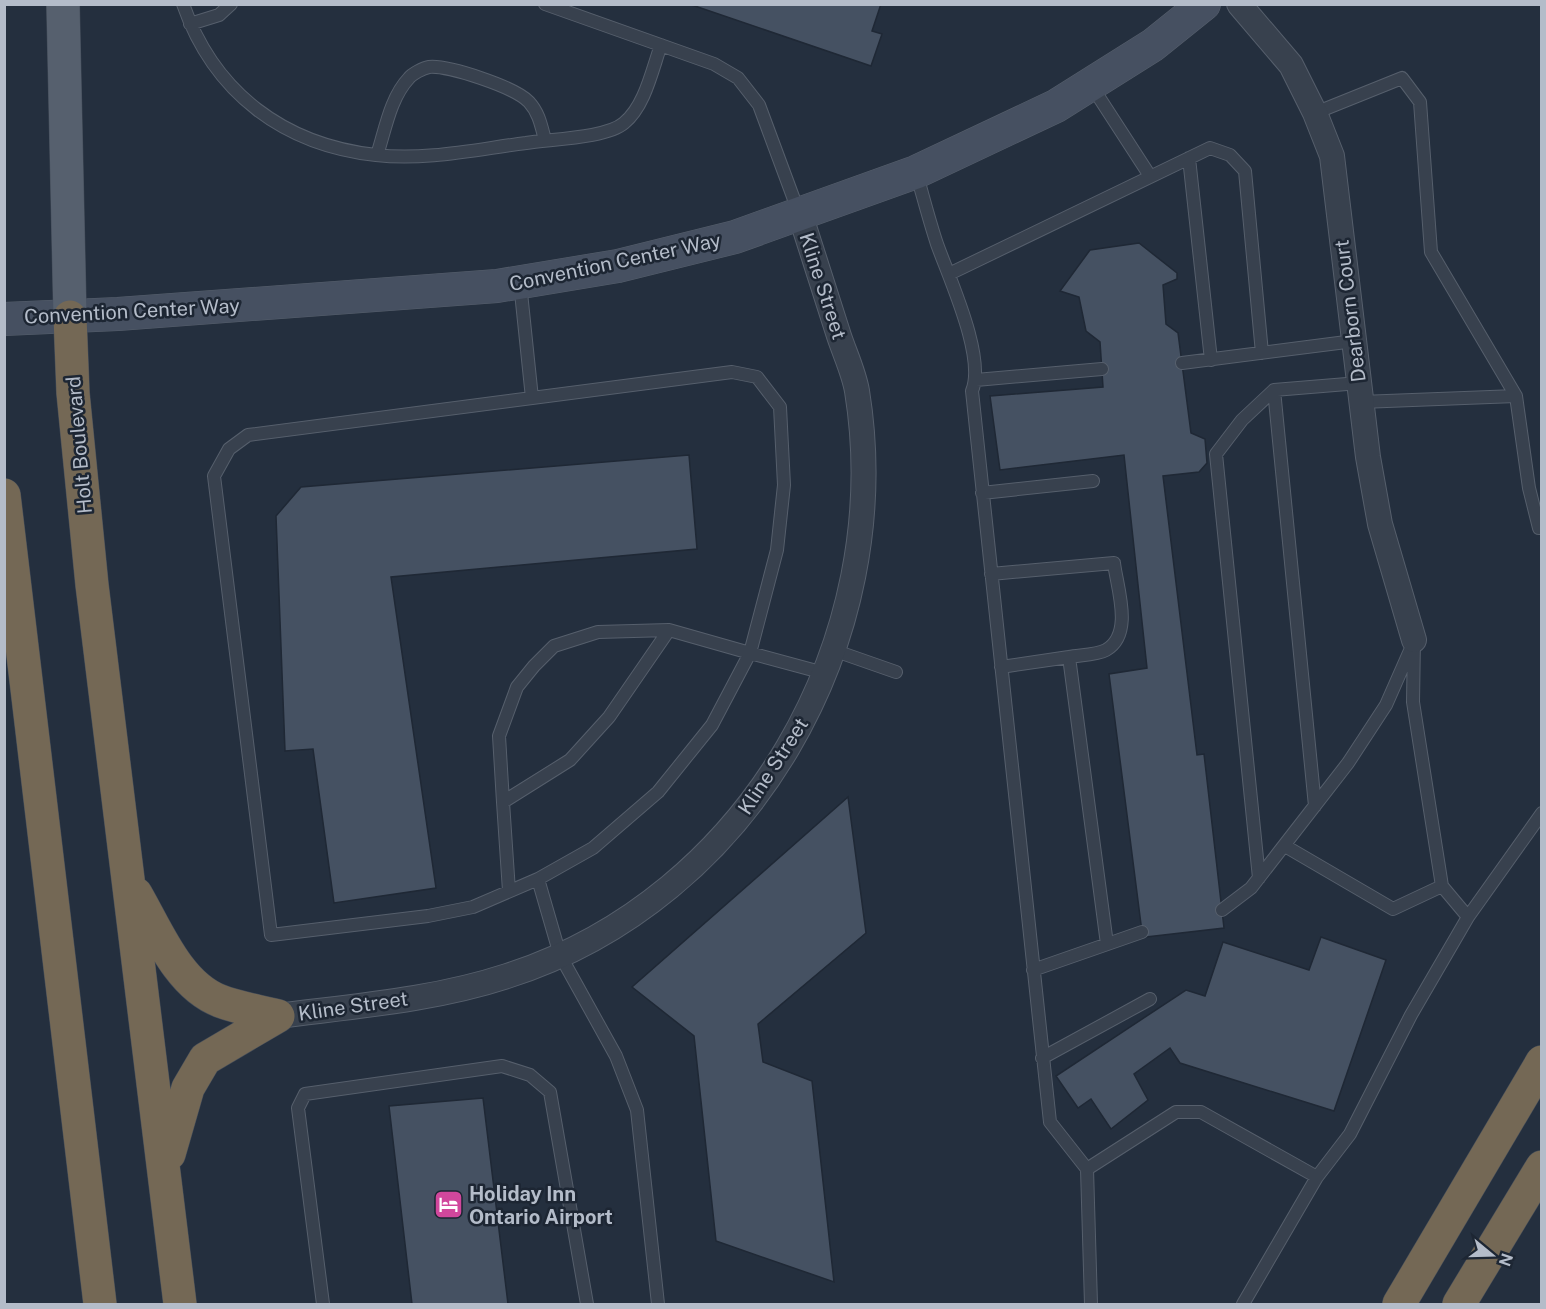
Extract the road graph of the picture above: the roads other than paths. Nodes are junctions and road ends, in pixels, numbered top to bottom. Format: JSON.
{"nodes":[{"id":1,"x":63,"y":4,"type":"edge"},
{"id":2,"x":183,"y":4,"type":"edge"},
{"id":3,"x":231,"y":4,"type":"edge"},
{"id":4,"x":545,"y":4,"type":"edge"},
{"id":5,"x":1204,"y":4,"type":"edge"},
{"id":6,"x":1239,"y":4,"type":"edge"},
{"id":7,"x":190,"y":24,"type":"junction"},
{"id":8,"x":661,"y":45,"type":"junction"},
{"id":9,"x":1090,"y":84,"type":"junction"},
{"id":10,"x":1315,"y":113,"type":"junction"},
{"id":11,"x":545,"y":140,"type":"junction"},
{"id":12,"x":377,"y":155,"type":"junction"},
{"id":13,"x":1189,"y":158,"type":"junction"},
{"id":14,"x":916,"y":172,"type":"junction"},
{"id":15,"x":1150,"y":176,"type":"junction"},
{"id":16,"x":800,"y":214,"type":"junction"},
{"id":17,"x":949,"y":274,"type":"junction"},
{"id":18,"x":520,"y":282,"type":"junction"},
{"id":19,"x":70,"y":317,"type":"junction"},
{"id":20,"x":4,"y":319,"type":"edge"},
{"id":21,"x":1354,"y":341,"type":"junction"},
{"id":22,"x":1262,"y":353,"type":"junction"},
{"id":23,"x":1211,"y":360,"type":"junction"},
{"id":24,"x":1182,"y":363,"type":"dead end"},
{"id":25,"x":1102,"y":369,"type":"dead end"},
{"id":26,"x":976,"y":380,"type":"junction"},
{"id":27,"x":1274,"y":390,"type":"junction"},
{"id":28,"x":1360,"y":393,"type":"junction"},
{"id":29,"x":1516,"y":396,"type":"junction"},
{"id":30,"x":532,"y":398,"type":"junction"},
{"id":31,"x":1093,"y":481,"type":"dead end"},
{"id":32,"x":982,"y":493,"type":"junction"},
{"id":33,"x":4,"y":495,"type":"edge"},
{"id":34,"x":1542,"y":528,"type":"edge"},
{"id":35,"x":991,"y":574,"type":"junction"},
{"id":36,"x":669,"y":630,"type":"junction"},
{"id":37,"x":1414,"y":640,"type":"junction"},
{"id":38,"x":833,"y":650,"type":"junction"},
{"id":39,"x":750,"y":653,"type":"junction"},
{"id":40,"x":1069,"y":657,"type":"junction"},
{"id":41,"x":1001,"y":667,"type":"junction"},
{"id":42,"x":896,"y":672,"type":"dead end"},
{"id":43,"x":824,"y":674,"type":"junction"},
{"id":44,"x":503,"y":802,"type":"junction"},
{"id":45,"x":1316,"y":806,"type":"junction"},
{"id":46,"x":1542,"y":813,"type":"edge"},
{"id":47,"x":1285,"y":846,"type":"junction"},
{"id":48,"x":1259,"y":878,"type":"junction"},
{"id":49,"x":538,"y":879,"type":"junction"},
{"id":50,"x":129,"y":882,"type":"junction"},
{"id":51,"x":1442,"y":886,"type":"junction"},
{"id":52,"x":509,"y":891,"type":"junction"},
{"id":53,"x":1222,"y":910,"type":"dead end"},
{"id":54,"x":1468,"y":918,"type":"junction"},
{"id":55,"x":1142,"y":932,"type":"dead end"},
{"id":56,"x":1107,"y":944,"type":"junction"},
{"id":57,"x":561,"y":955,"type":"junction"},
{"id":58,"x":1033,"y":970,"type":"junction"},
{"id":59,"x":1150,"y":999,"type":"dead end"},
{"id":60,"x":278,"y":1016,"type":"junction"},
{"id":61,"x":1042,"y":1058,"type":"junction"},
{"id":62,"x":1542,"y":1062,"type":"edge"},
{"id":63,"x":1542,"y":1167,"type":"edge"},
{"id":64,"x":1088,"y":1169,"type":"junction"},
{"id":65,"x":164,"y":1170,"type":"junction"},
{"id":66,"x":1317,"y":1177,"type":"junction"},
{"id":67,"x":100,"y":1305,"type":"edge"},
{"id":68,"x":180,"y":1305,"type":"edge"},
{"id":69,"x":323,"y":1305,"type":"edge"},
{"id":70,"x":587,"y":1305,"type":"edge"},
{"id":71,"x":658,"y":1305,"type":"edge"},
{"id":72,"x":1091,"y":1305,"type":"edge"},
{"id":73,"x":1243,"y":1305,"type":"edge"},
{"id":74,"x":1399,"y":1305,"type":"edge"},
{"id":75,"x":1459,"y":1305,"type":"edge"}],
"edges":[{"from":1,"to":19,"type":"main road","name":"Holt Boulevard"},
{"from":2,"to":7,"type":"lane"},
{"from":3,"to":7,"type":"lane"},
{"from":4,"to":8,"type":"lane"},
{"from":5,"to":9,"type":"street","name":"Convention Center Way"},
{"from":6,"to":10,"type":"street","name":"Dearborn Court"},
{"from":7,"to":12,"type":"lane"},
{"from":8,"to":11,"type":"lane"},
{"from":8,"to":16,"type":"lane"},
{"from":9,"to":14,"type":"street","name":"Convention Center Way"},
{"from":9,"to":15,"type":"lane"},
{"from":10,"to":21,"type":"street","name":"Dearborn Court"},
{"from":10,"to":29,"type":"lane"},
{"from":11,"to":12,"type":"lane"},
{"from":11,"to":12,"type":"lane"},
{"from":13,"to":15,"type":"lane"},
{"from":13,"to":22,"type":"lane"},
{"from":13,"to":23,"type":"lane"},
{"from":14,"to":16,"type":"street","name":"Convention Center Way"},
{"from":14,"to":17,"type":"lane"},
{"from":15,"to":17,"type":"lane"},
{"from":16,"to":18,"type":"street","name":"Convention Center Way"},
{"from":16,"to":38,"type":"street","name":"Kline Street"},
{"from":17,"to":26,"type":"lane"},
{"from":18,"to":19,"type":"street","name":"Convention Center Way"},
{"from":18,"to":30,"type":"lane"},
{"from":19,"to":20,"type":"street","name":"Convention Center Way"},
{"from":19,"to":50,"type":"highway","name":"Holt Boulevard"},
{"from":21,"to":22,"type":"lane"},
{"from":21,"to":28,"type":"street","name":"Dearborn Court"},
{"from":22,"to":23,"type":"lane"},
{"from":23,"to":24,"type":"lane"},
{"from":25,"to":26,"type":"lane"},
{"from":26,"to":32,"type":"lane"},
{"from":27,"to":28,"type":"lane"},
{"from":27,"to":45,"type":"lane"},
{"from":27,"to":48,"type":"lane"},
{"from":28,"to":29,"type":"lane"},
{"from":28,"to":37,"type":"street","name":"Dearborn Court"},
{"from":29,"to":34,"type":"lane"},
{"from":30,"to":39,"type":"lane"},
{"from":30,"to":52,"type":"lane"},
{"from":31,"to":32,"type":"lane"},
{"from":32,"to":35,"type":"lane"},
{"from":33,"to":67,"type":"highway"},
{"from":35,"to":40,"type":"lane"},
{"from":35,"to":41,"type":"lane"},
{"from":36,"to":39,"type":"lane"},
{"from":36,"to":44,"type":"lane"},
{"from":36,"to":44,"type":"lane"},
{"from":37,"to":45,"type":"lane"},
{"from":37,"to":51,"type":"lane"},
{"from":38,"to":42,"type":"lane"},
{"from":38,"to":43,"type":"street","name":"Kline Street"},
{"from":39,"to":43,"type":"lane"},
{"from":39,"to":49,"type":"lane"},
{"from":40,"to":41,"type":"lane"},
{"from":40,"to":56,"type":"lane"},
{"from":41,"to":58,"type":"lane"},
{"from":43,"to":57,"type":"street","name":"Kline Street"},
{"from":44,"to":52,"type":"lane"},
{"from":45,"to":47,"type":"lane"},
{"from":46,"to":54,"type":"lane"},
{"from":47,"to":48,"type":"lane"},
{"from":47,"to":51,"type":"lane"},
{"from":48,"to":53,"type":"lane"},
{"from":49,"to":52,"type":"lane"},
{"from":49,"to":57,"type":"lane"},
{"from":50,"to":60,"type":"highway"},
{"from":50,"to":65,"type":"highway","name":"Holt Boulevard"},
{"from":51,"to":54,"type":"lane"},
{"from":54,"to":66,"type":"lane"},
{"from":55,"to":56,"type":"lane"},
{"from":56,"to":58,"type":"lane"},
{"from":57,"to":60,"type":"street","name":"Kline Street"},
{"from":57,"to":71,"type":"lane"},
{"from":58,"to":61,"type":"lane"},
{"from":59,"to":61,"type":"lane"},
{"from":60,"to":65,"type":"highway"},
{"from":61,"to":64,"type":"lane"},
{"from":62,"to":74,"type":"highway"},
{"from":63,"to":75,"type":"highway"},
{"from":64,"to":66,"type":"lane"},
{"from":64,"to":72,"type":"lane"},
{"from":65,"to":68,"type":"highway","name":"Holt Boulevard"},
{"from":66,"to":73,"type":"lane"},
{"from":69,"to":70,"type":"lane"}]}
